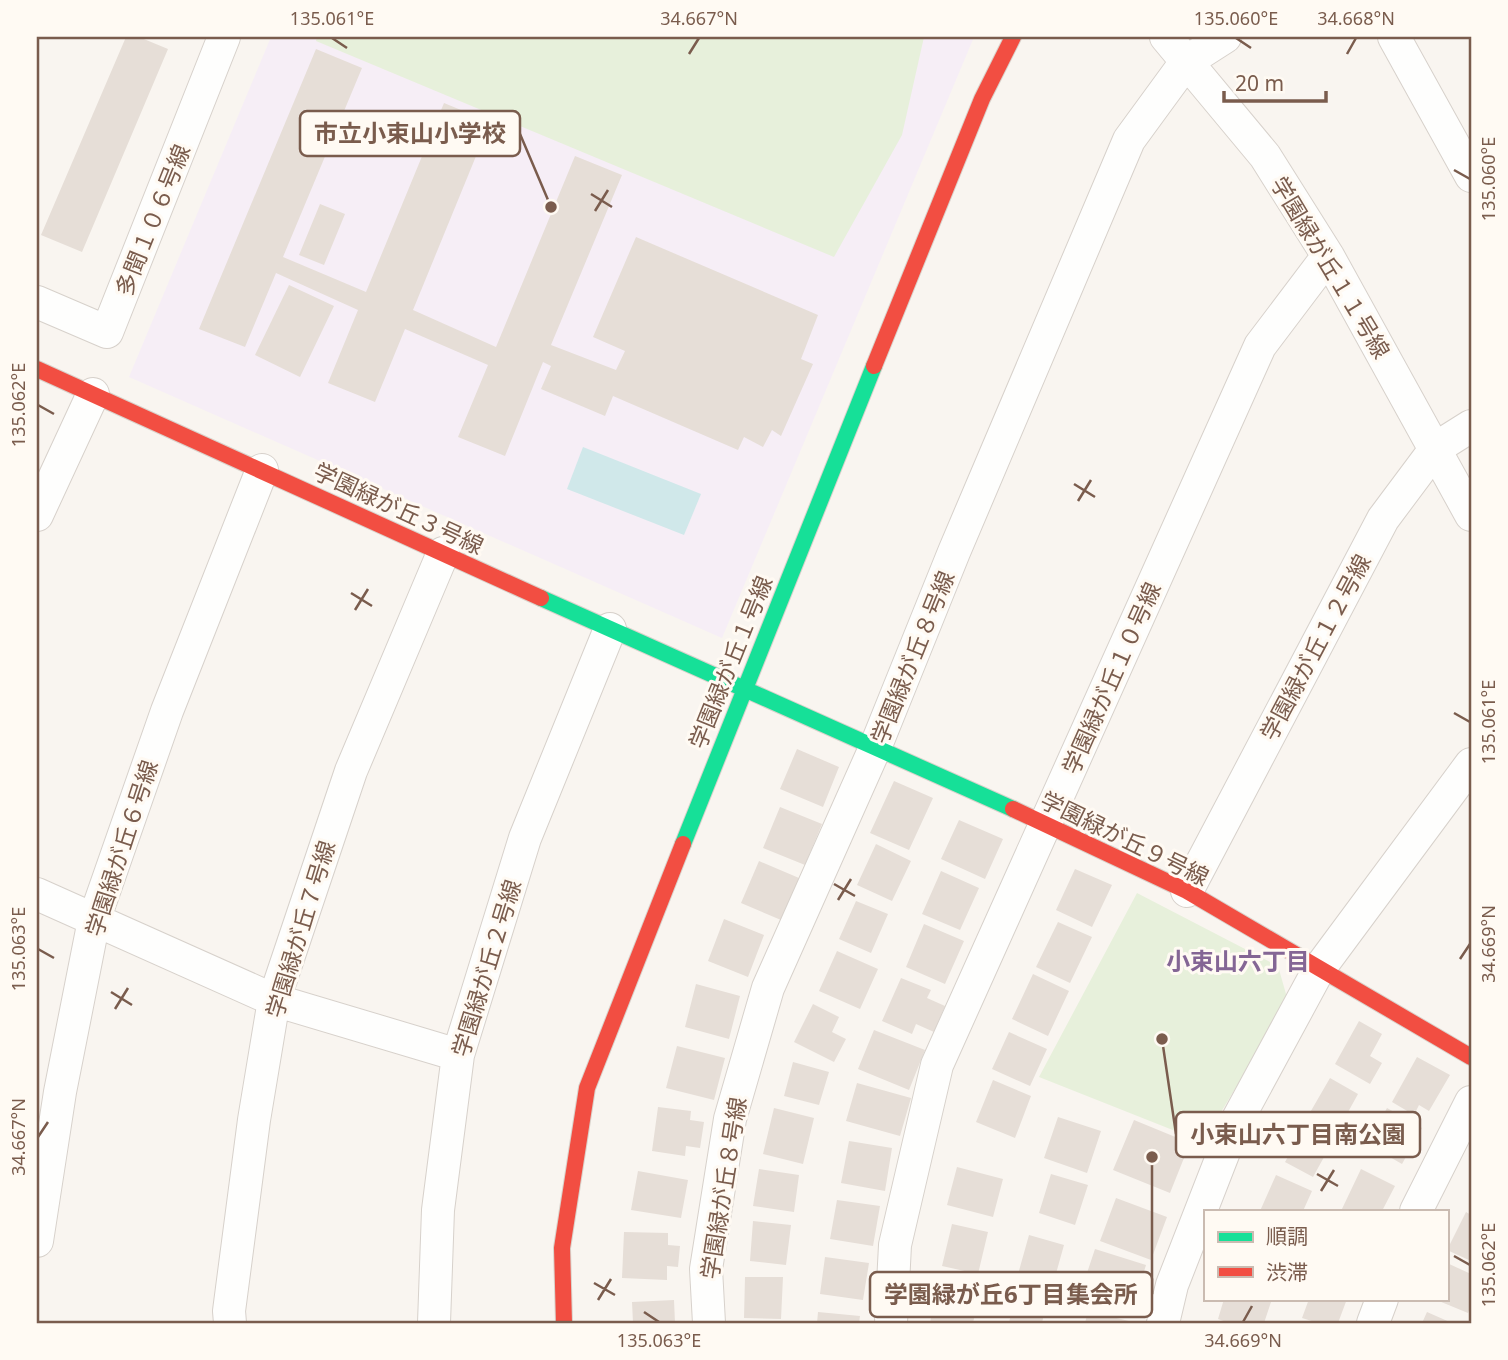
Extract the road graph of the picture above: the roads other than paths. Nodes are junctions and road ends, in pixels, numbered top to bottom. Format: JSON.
{"nodes":[{"id":1,"x":224,"y":37,"type":"edge"},
{"id":2,"x":1013,"y":37,"type":"edge"},
{"id":3,"x":1166,"y":37,"type":"edge"},
{"id":4,"x":1225,"y":37,"type":"edge"},
{"id":5,"x":1394,"y":37,"type":"edge"},
{"id":6,"x":1186,"y":62,"type":"junction"},
{"id":7,"x":1471,"y":176,"type":"edge"},
{"id":8,"x":1328,"y":256,"type":"junction"},
{"id":9,"x":37,"y":302,"type":"edge"},
{"id":10,"x":37,"y":369,"type":"edge"},
{"id":11,"x":93,"y":394,"type":"junction"},
{"id":12,"x":1471,"y":426,"type":"edge"},
{"id":13,"x":1436,"y":448,"type":"junction"},
{"id":14,"x":262,"y":470,"type":"junction"},
{"id":15,"x":37,"y":515,"type":"edge"},
{"id":16,"x":1471,"y":515,"type":"edge"},
{"id":17,"x":443,"y":553,"type":"junction"},
{"id":18,"x":610,"y":629,"type":"junction"},
{"id":19,"x":743,"y":690,"type":"junction"},
{"id":20,"x":875,"y":748,"type":"junction"},
{"id":21,"x":1471,"y":764,"type":"edge"},
{"id":22,"x":1045,"y":823,"type":"junction"},
{"id":23,"x":1187,"y":891,"type":"junction"},
{"id":24,"x":37,"y":894,"type":"edge"},
{"id":25,"x":94,"y":920,"type":"junction"},
{"id":26,"x":1319,"y":969,"type":"junction"},
{"id":27,"x":274,"y":1000,"type":"junction"},
{"id":28,"x":458,"y":1055,"type":"junction"},
{"id":29,"x":1471,"y":1057,"type":"edge"},
{"id":30,"x":1471,"y":1102,"type":"edge"},
{"id":31,"x":1417,"y":1210,"type":"edge"},
{"id":32,"x":37,"y":1241,"type":"edge"},
{"id":33,"x":1382,"y":1300,"type":"edge"},
{"id":34,"x":230,"y":1323,"type":"edge"},
{"id":35,"x":434,"y":1323,"type":"edge"},
{"id":36,"x":564,"y":1323,"type":"edge"},
{"id":37,"x":709,"y":1323,"type":"edge"},
{"id":38,"x":891,"y":1323,"type":"edge"},
{"id":39,"x":1163,"y":1323,"type":"edge"},
{"id":40,"x":1373,"y":1323,"type":"edge"}],
"edges":[{"from":1,"to":9,"type":"street","name":"多聞１０６号線"},
{"from":2,"to":19,"type":"street","name":"学園緑が丘１号線"},
{"from":3,"to":6,"type":"street","name":"学園緑が丘１１号線"},
{"from":4,"to":6,"type":"street","name":"学園緑が丘８号線"},
{"from":5,"to":7,"type":"street"},
{"from":6,"to":8,"type":"street","name":"学園緑が丘１１号線"},
{"from":6,"to":20,"type":"street","name":"学園緑が丘８号線"},
{"from":8,"to":13,"type":"street","name":"学園緑が丘１１号線"},
{"from":8,"to":22,"type":"street","name":"学園緑が丘１０号線"},
{"from":10,"to":11,"type":"street","name":"学園緑が丘３号線"},
{"from":11,"to":14,"type":"street","name":"学園緑が丘３号線"},
{"from":11,"to":15,"type":"street"},
{"from":12,"to":13,"type":"street","name":"学園緑が丘１２号線"},
{"from":13,"to":16,"type":"street","name":"学園緑が丘１１号線"},
{"from":13,"to":23,"type":"street","name":"学園緑が丘１２号線"},
{"from":14,"to":17,"type":"street","name":"学園緑が丘３号線"},
{"from":14,"to":25,"type":"street","name":"学園緑が丘６号線"},
{"from":17,"to":18,"type":"street","name":"学園緑が丘３号線"},
{"from":17,"to":27,"type":"street","name":"学園緑が丘７号線"},
{"from":18,"to":19,"type":"street","name":"学園緑が丘３号線"},
{"from":18,"to":28,"type":"street","name":"学園緑が丘２号線"},
{"from":19,"to":20,"type":"street","name":"学園緑が丘９号線"},
{"from":19,"to":36,"type":"street","name":"学園緑が丘１号線"},
{"from":20,"to":22,"type":"street","name":"学園緑が丘９号線"},
{"from":20,"to":37,"type":"street","name":"学園緑が丘８号線"},
{"from":21,"to":26,"type":"street"},
{"from":22,"to":23,"type":"street","name":"学園緑が丘９号線"},
{"from":22,"to":38,"type":"street","name":"学園緑が丘１０号線"},
{"from":23,"to":26,"type":"street","name":"学園緑が丘９号線"},
{"from":24,"to":25,"type":"street"},
{"from":25,"to":27,"type":"street"},
{"from":25,"to":32,"type":"street","name":"学園緑が丘６号線"},
{"from":26,"to":29,"type":"street","name":"学園緑が丘９号線"},
{"from":26,"to":39,"type":"street"},
{"from":27,"to":28,"type":"street"},
{"from":27,"to":34,"type":"street","name":"学園緑が丘７号線"},
{"from":28,"to":35,"type":"street","name":"学園緑が丘２号線"},
{"from":30,"to":31,"type":"street"},
{"from":33,"to":40,"type":"street"}]}
